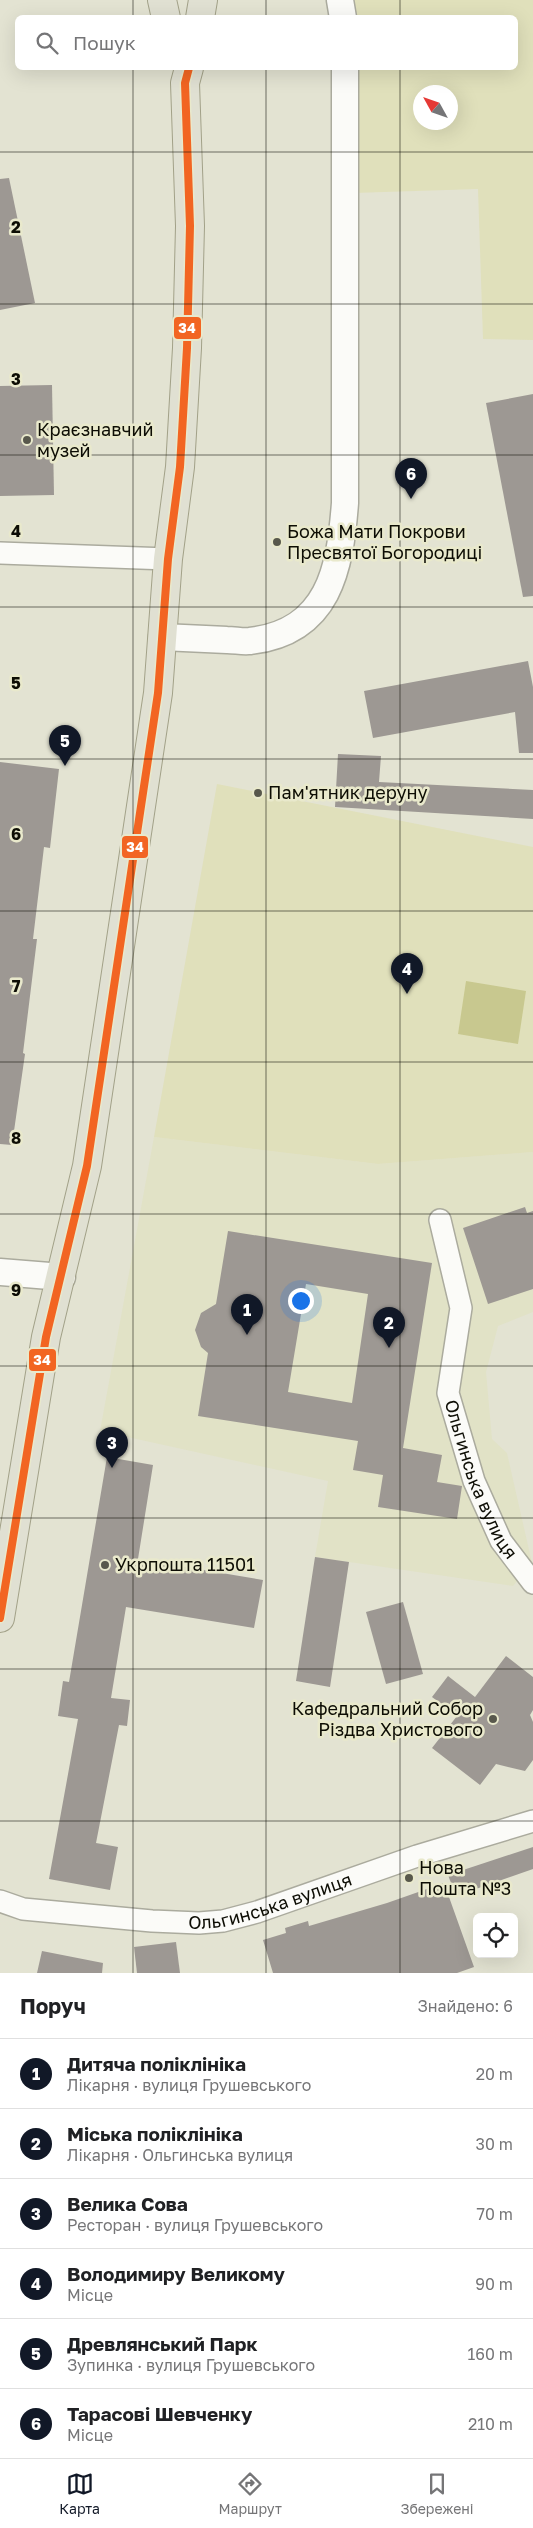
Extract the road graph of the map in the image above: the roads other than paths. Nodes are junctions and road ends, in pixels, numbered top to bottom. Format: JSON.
{"nodes":[{"id":1,"x":162,"y":0,"type":"edge"},
{"id":2,"x":203,"y":0,"type":"edge"},
{"id":3,"x":340,"y":0,"type":"edge"},
{"id":4,"x":165,"y":15,"type":"edge"},
{"id":5,"x":200,"y":15,"type":"edge"},
{"id":6,"x":342,"y":15,"type":"edge"},
{"id":7,"x":345,"y":70,"type":"edge"},
{"id":8,"x":185,"y":73,"type":"edge"},
{"id":9,"x":0,"y":553,"type":"edge"},
{"id":10,"x":168,"y":559,"type":"junction"},
{"id":11,"x":162,"y":637,"type":"junction"},
{"id":12,"x":440,"y":1220,"type":"dead end"},
{"id":13,"x":0,"y":1272,"type":"edge"},
{"id":14,"x":62,"y":1277,"type":"junction"},
{"id":15,"x":533,"y":1583,"type":"edge"},
{"id":16,"x":0,"y":1618,"type":"edge"},
{"id":17,"x":533,"y":1821,"type":"edge"},
{"id":18,"x":0,"y":1901,"type":"edge"}],
"edges":[{"from":1,"to":4,"type":"highway"},
{"from":2,"to":5,"type":"highway"},
{"from":3,"to":6,"type":"street"},
{"from":7,"to":11,"type":"street"},
{"from":8,"to":10,"type":"highway"},
{"from":9,"to":10,"type":"street"},
{"from":10,"to":11,"type":"highway"},
{"from":11,"to":14,"type":"highway"},
{"from":12,"to":15,"type":"street","name":"Ольгинська вулиця"},
{"from":13,"to":14,"type":"street"},
{"from":14,"to":16,"type":"highway"},
{"from":17,"to":18,"type":"street","name":"Ольгинська вулиця"}]}
